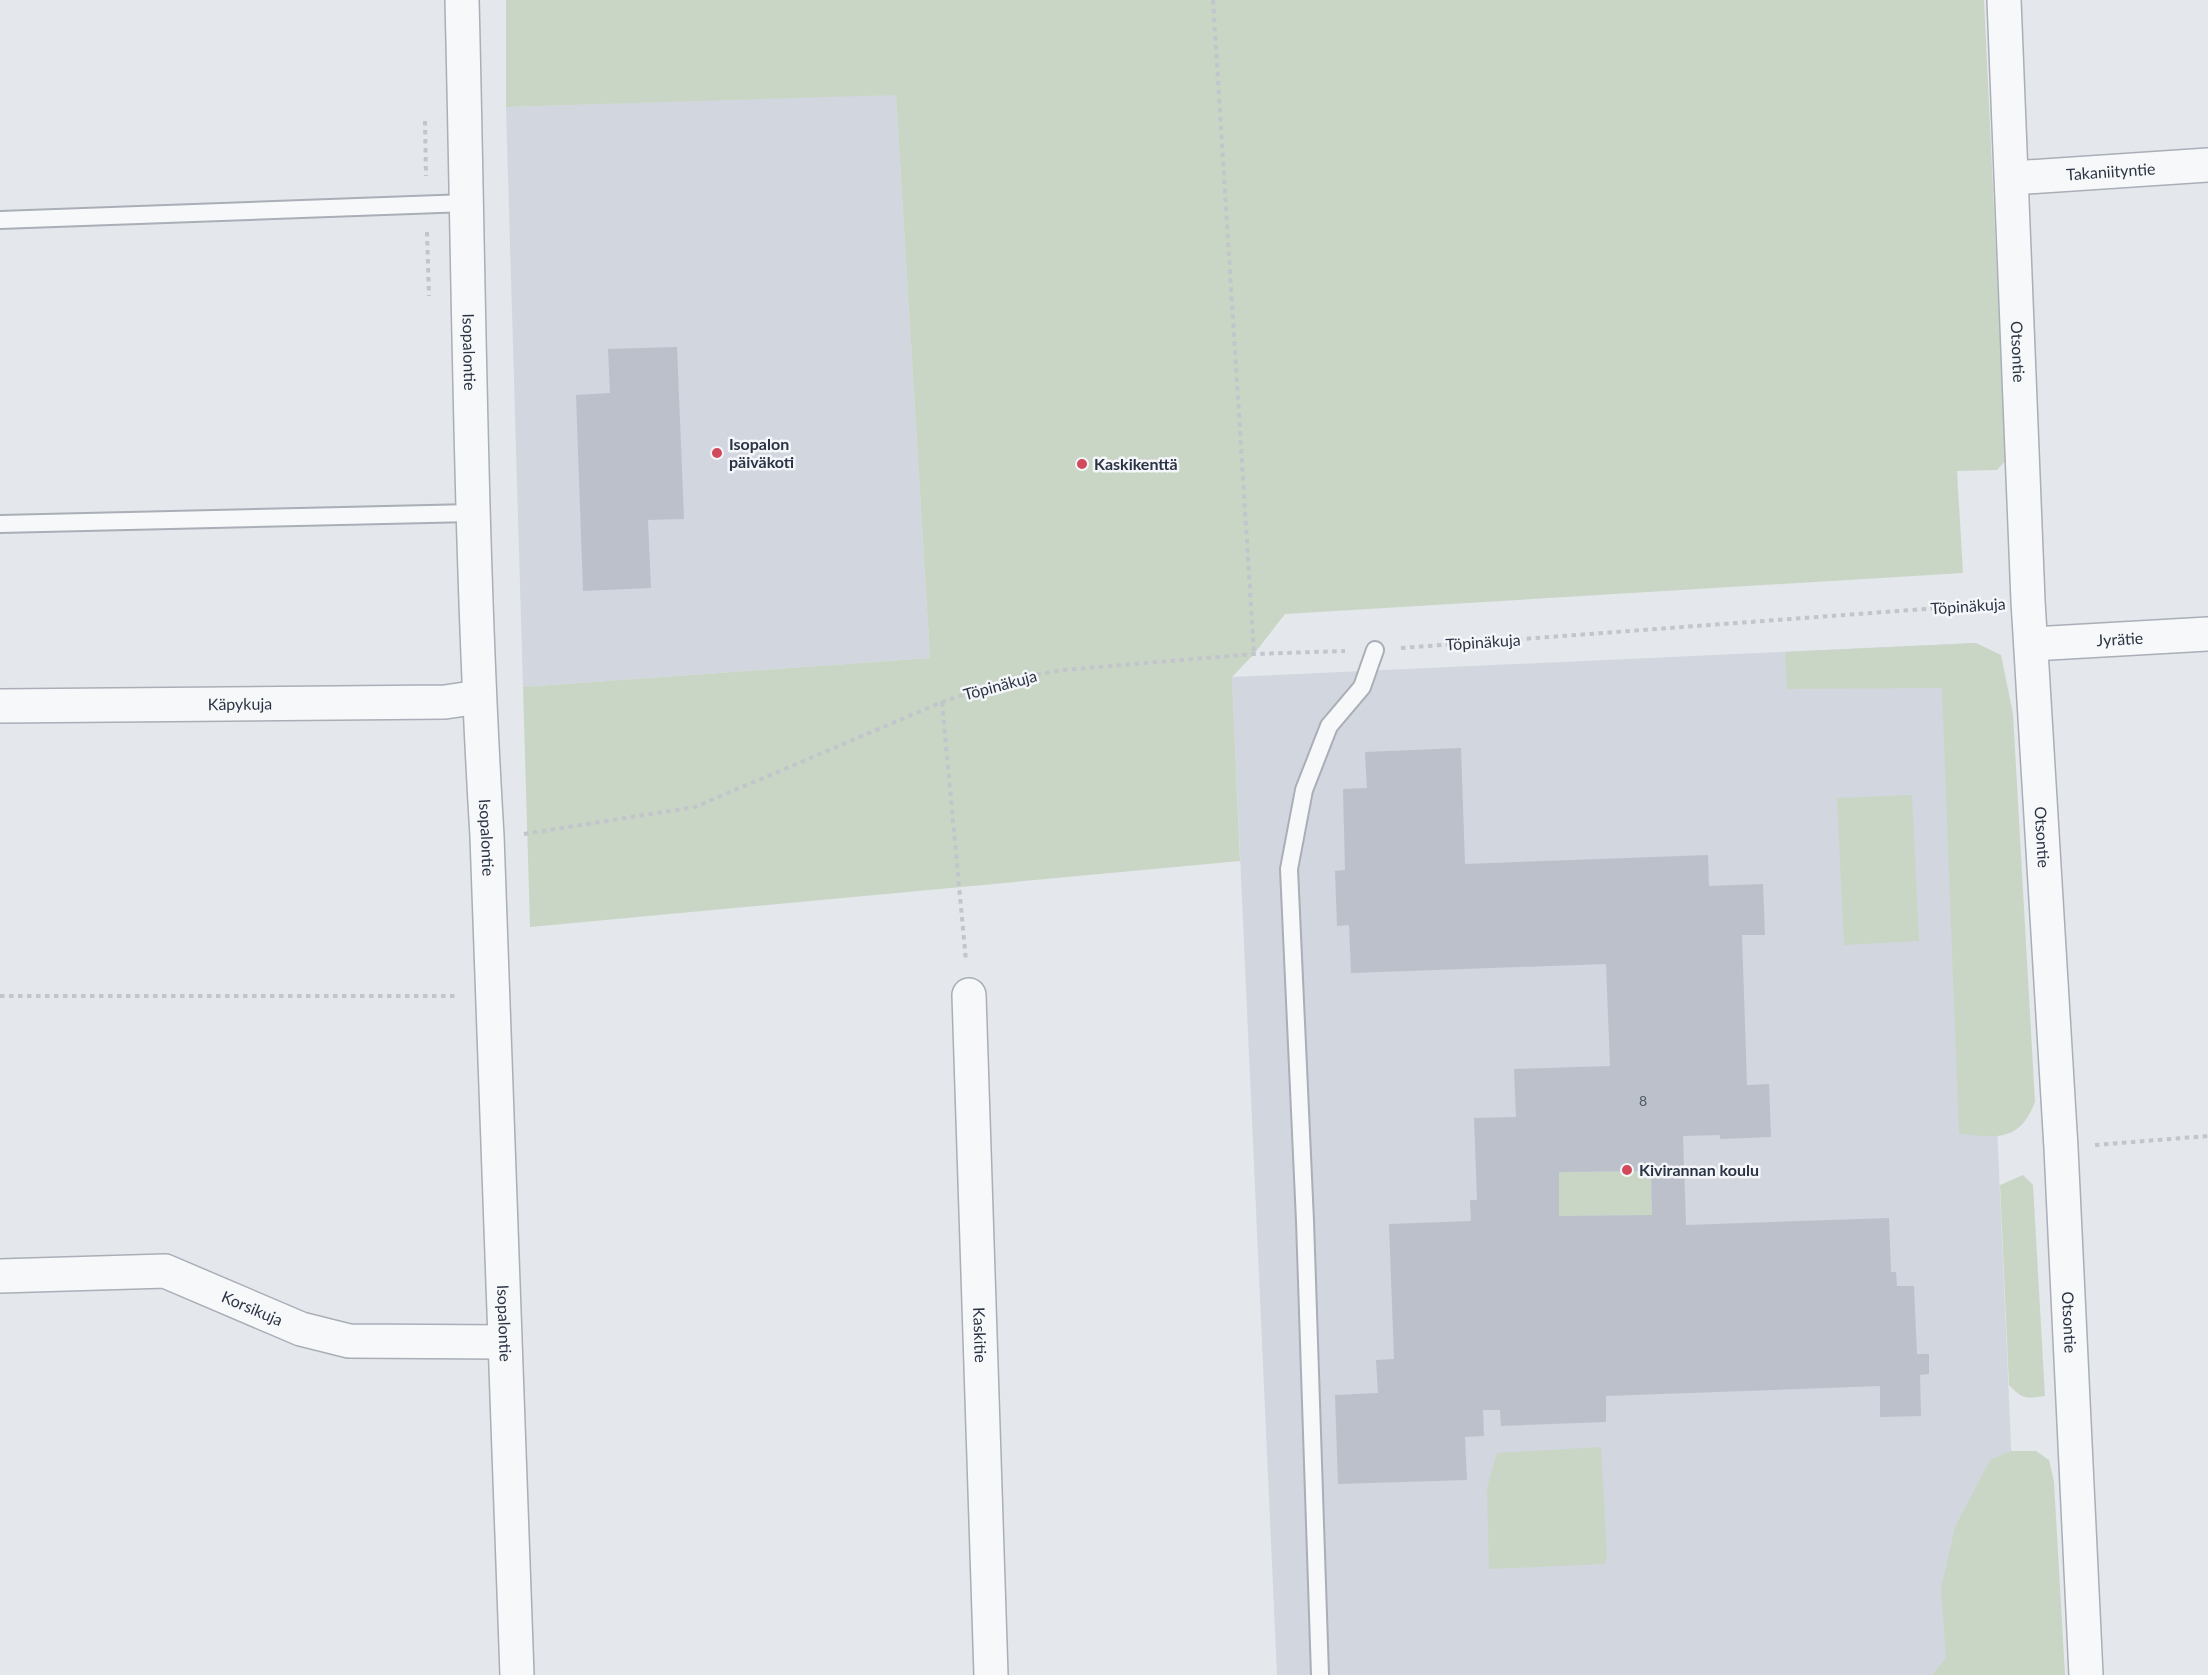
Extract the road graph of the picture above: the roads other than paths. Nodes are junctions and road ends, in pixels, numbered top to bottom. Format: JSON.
{"nodes":[{"id":1,"x":462,"y":0,"type":"edge"},
{"id":2,"x":2004,"y":0,"type":"edge"},
{"id":3,"x":2208,"y":165,"type":"edge"},
{"id":4,"x":2012,"y":178,"type":"junction"},
{"id":5,"x":467,"y":203,"type":"junction"},
{"id":6,"x":0,"y":220,"type":"edge"},
{"id":7,"x":472,"y":513,"type":"junction"},
{"id":8,"x":0,"y":524,"type":"edge"},
{"id":9,"x":2208,"y":634,"type":"edge"},
{"id":10,"x":2032,"y":644,"type":"junction"},
{"id":11,"x":1375,"y":650,"type":"road end"},
{"id":12,"x":478,"y":697,"type":"junction"},
{"id":13,"x":0,"y":706,"type":"edge"},
{"id":14,"x":969,"y":995,"type":"road end"},
{"id":15,"x":0,"y":1276,"type":"edge"},
{"id":16,"x":504,"y":1342,"type":"junction"},
{"id":17,"x":517,"y":1675,"type":"edge"},
{"id":18,"x":991,"y":1675,"type":"edge"},
{"id":19,"x":1320,"y":1675,"type":"edge"},
{"id":20,"x":2086,"y":1675,"type":"edge"}],
"edges":[{"from":1,"to":5,"type":"street","name":"Isopalontie"},
{"from":2,"to":4,"type":"street","name":"Otsontie"},
{"from":3,"to":4,"type":"street","name":"Takaniityntie"},
{"from":4,"to":10,"type":"street","name":"Otsontie"},
{"from":5,"to":6,"type":"lane"},
{"from":5,"to":7,"type":"street","name":"Isopalontie"},
{"from":7,"to":8,"type":"lane"},
{"from":7,"to":12,"type":"street","name":"Isopalontie"},
{"from":9,"to":10,"type":"street","name":"Jyrätie"},
{"from":10,"to":20,"type":"street","name":"Otsontie"},
{"from":11,"to":19,"type":"lane"},
{"from":12,"to":13,"type":"street","name":"Käpykuja"},
{"from":12,"to":16,"type":"street","name":"Isopalontie"},
{"from":14,"to":18,"type":"street","name":"Kaskitie"},
{"from":15,"to":16,"type":"street","name":"Korsikuja"},
{"from":16,"to":17,"type":"street","name":"Isopalontie"}]}
